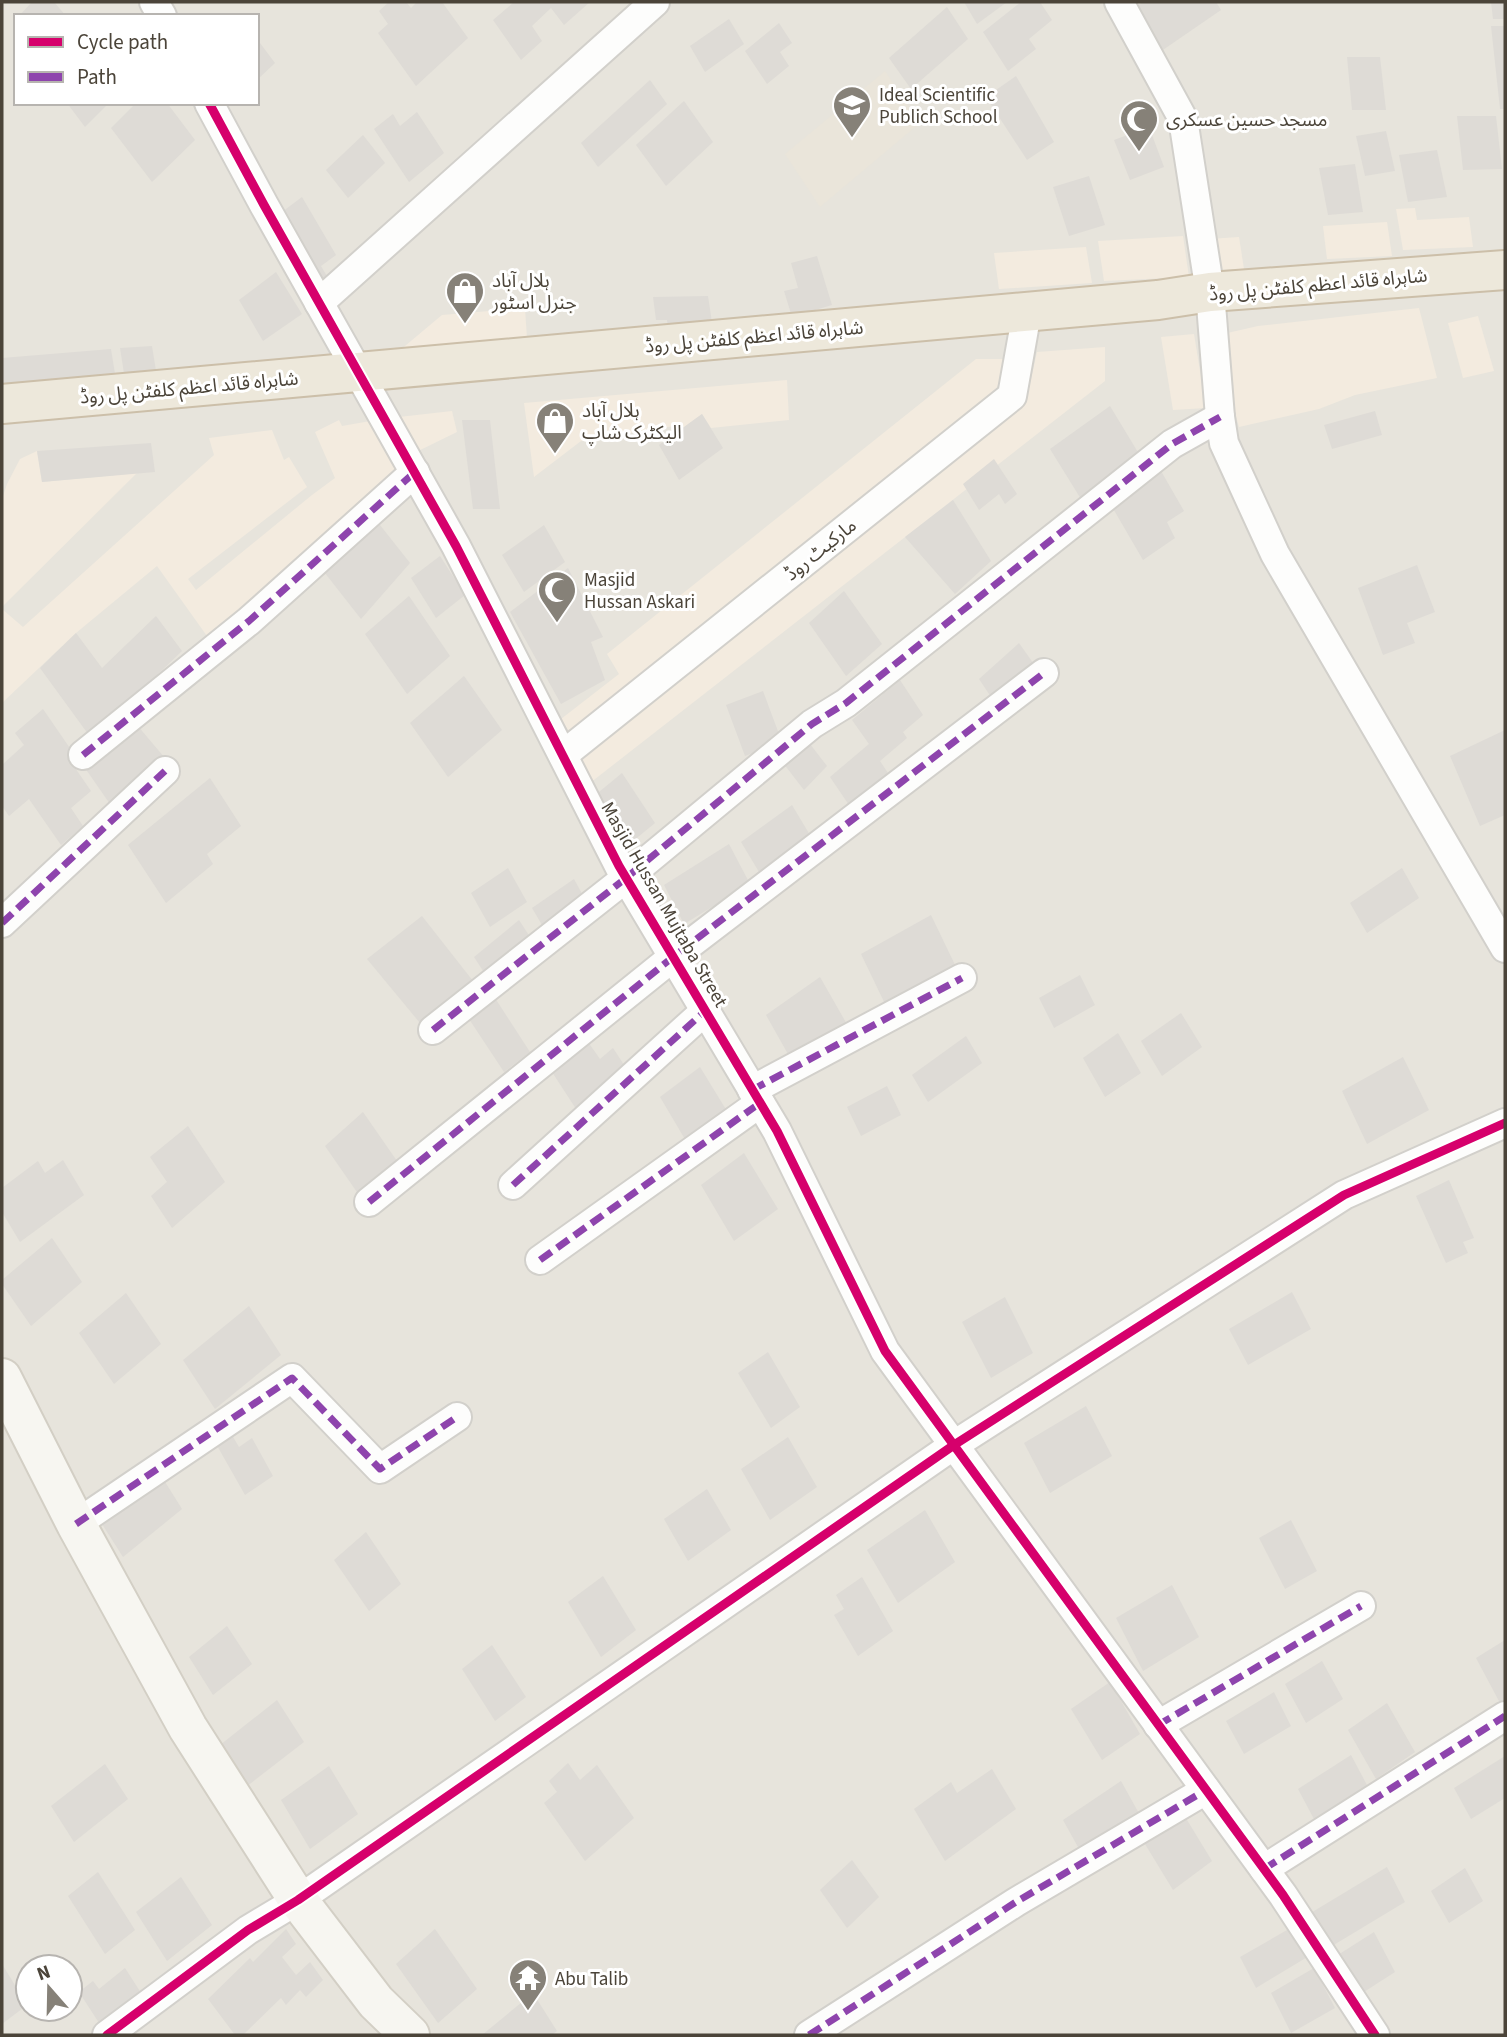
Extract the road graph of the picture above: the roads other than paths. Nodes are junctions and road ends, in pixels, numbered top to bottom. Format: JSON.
{"nodes":[{"id":1,"x":655,"y":2,"type":"edge"},
{"id":2,"x":1119,"y":2,"type":"edge"},
{"id":3,"x":210,"y":105,"type":"edge"},
{"id":4,"x":1505,"y":270,"type":"edge"},
{"id":5,"x":1210,"y":292,"type":"junction"},
{"id":6,"x":319,"y":303,"type":"junction"},
{"id":7,"x":1027,"y":312,"type":"junction"},
{"id":8,"x":358,"y":372,"type":"junction"},
{"id":9,"x":2,"y":406,"type":"edge"},
{"id":10,"x":1220,"y":417,"type":"junction"},
{"id":11,"x":415,"y":472,"type":"junction"},
{"id":12,"x":1044,"y":673,"type":"dead end"},
{"id":13,"x":83,"y":755,"type":"dead end"},
{"id":14,"x":563,"y":755,"type":"junction"},
{"id":15,"x":164,"y":771,"type":"dead end"},
{"id":16,"x":626,"y":878,"type":"junction"},
{"id":17,"x":2,"y":923,"type":"edge"},
{"id":18,"x":1505,"y":948,"type":"edge"},
{"id":19,"x":673,"y":957,"type":"junction"},
{"id":20,"x":962,"y":978,"type":"dead end"},
{"id":21,"x":705,"y":1011,"type":"junction"},
{"id":22,"x":433,"y":1030,"type":"dead end"},
{"id":23,"x":756,"y":1096,"type":"junction"},
{"id":24,"x":1505,"y":1123,"type":"edge"},
{"id":25,"x":513,"y":1185,"type":"dead end"},
{"id":26,"x":369,"y":1202,"type":"dead end"},
{"id":27,"x":540,"y":1260,"type":"dead end"},
{"id":28,"x":2,"y":1378,"type":"edge"},
{"id":29,"x":457,"y":1417,"type":"dead end"},
{"id":30,"x":954,"y":1445,"type":"junction"},
{"id":31,"x":76,"y":1524,"type":"junction"},
{"id":32,"x":1361,"y":1606,"type":"dead end"},
{"id":33,"x":1505,"y":1716,"type":"edge"},
{"id":34,"x":1158,"y":1725,"type":"junction"},
{"id":35,"x":1206,"y":1790,"type":"junction"},
{"id":36,"x":1264,"y":1869,"type":"junction"},
{"id":37,"x":298,"y":1900,"type":"junction"},
{"id":38,"x":107,"y":2035,"type":"edge"},
{"id":39,"x":410,"y":2035,"type":"edge"},
{"id":40,"x":809,"y":2035,"type":"edge"},
{"id":41,"x":1375,"y":2035,"type":"edge"}],
"edges":[{"from":1,"to":6,"type":"street"},
{"from":2,"to":5,"type":"street"},
{"from":3,"to":6,"type":"street","name":"Masjid Hussan Mujtaba Street"},
{"from":4,"to":5,"type":"highway","name":"شاہراہ قائد اعظم کلفٹن پل روڈ"},
{"from":5,"to":7,"type":"highway","name":"شاہراہ قائد اعظم کلفٹن پل روڈ"},
{"from":5,"to":10,"type":"street"},
{"from":6,"to":8,"type":"street","name":"Masjid Hussan Mujtaba Street"},
{"from":7,"to":8,"type":"highway","name":"شاہراہ قائد اعظم کلفٹن پل روڈ"},
{"from":7,"to":14,"type":"street","name":"مارکیٹ روڈ"},
{"from":8,"to":9,"type":"highway","name":"شاہراہ قائد اعظم کلفٹن پل روڈ"},
{"from":8,"to":11,"type":"street","name":"Masjid Hussan Mujtaba Street"},
{"from":10,"to":16,"type":"street"},
{"from":10,"to":18,"type":"street"},
{"from":11,"to":13,"type":"street"},
{"from":11,"to":14,"type":"street","name":"Masjid Hussan Mujtaba Street"},
{"from":12,"to":19,"type":"street"},
{"from":14,"to":16,"type":"street","name":"Masjid Hussan Mujtaba Street"},
{"from":15,"to":17,"type":"street"},
{"from":16,"to":19,"type":"street","name":"Masjid Hussan Mujtaba Street"},
{"from":16,"to":22,"type":"street"},
{"from":19,"to":21,"type":"street","name":"Masjid Hussan Mujtaba Street"},
{"from":19,"to":26,"type":"street"},
{"from":20,"to":23,"type":"street"},
{"from":21,"to":23,"type":"street","name":"Masjid Hussan Mujtaba Street"},
{"from":21,"to":25,"type":"street"},
{"from":23,"to":27,"type":"street"},
{"from":23,"to":30,"type":"street","name":"Masjid Hussan Mujtaba Street"},
{"from":24,"to":30,"type":"street"},
{"from":28,"to":31,"type":"street"},
{"from":29,"to":31,"type":"street"},
{"from":30,"to":34,"type":"street","name":"Masjid Hussan Mujtaba Street"},
{"from":30,"to":37,"type":"street"},
{"from":31,"to":37,"type":"street"},
{"from":32,"to":34,"type":"street"},
{"from":33,"to":36,"type":"street"},
{"from":34,"to":35,"type":"street","name":"Masjid Hussan Mujtaba Street"},
{"from":35,"to":36,"type":"street","name":"Masjid Hussan Mujtaba Street"},
{"from":35,"to":40,"type":"street"},
{"from":36,"to":41,"type":"street","name":"Masjid Hussan Mujtaba Street"},
{"from":37,"to":38,"type":"street"},
{"from":37,"to":39,"type":"street"}]}
